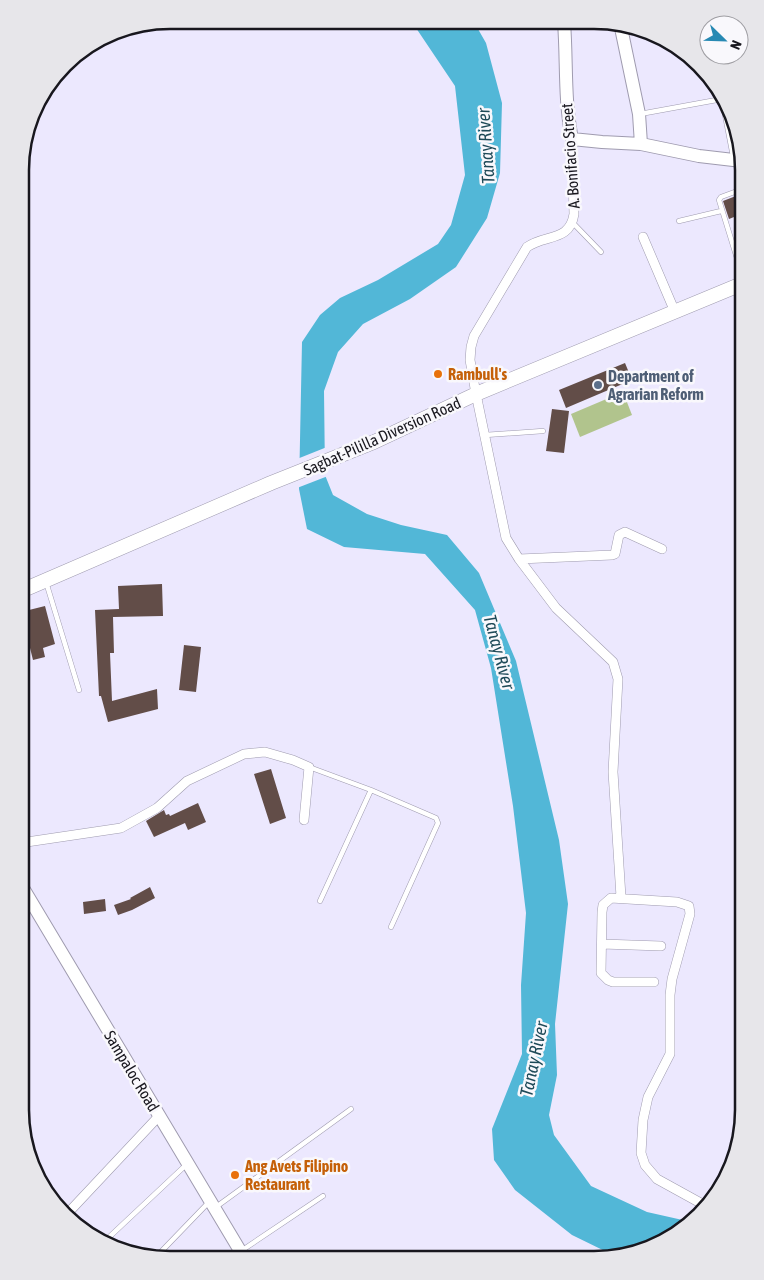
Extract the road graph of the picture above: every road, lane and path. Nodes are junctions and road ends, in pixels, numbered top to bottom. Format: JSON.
{"nodes":[{"id":1,"x":564,"y":29,"type":"edge"},
{"id":2,"x":622,"y":32,"type":"edge"},
{"id":3,"x":716,"y":100,"type":"edge"},
{"id":4,"x":639,"y":114,"type":"junction"},
{"id":5,"x":572,"y":139,"type":"junction"},
{"id":6,"x":641,"y":144,"type":"junction"},
{"id":7,"x":734,"y":160,"type":"edge"},
{"id":8,"x":735,"y":192,"type":"edge"},
{"id":9,"x":721,"y":210,"type":"junction"},
{"id":10,"x":679,"y":221,"type":"dead end"},
{"id":11,"x":573,"y":223,"type":"junction"},
{"id":12,"x":643,"y":237,"type":"dead end"},
{"id":13,"x":601,"y":252,"type":"dead end"},
{"id":14,"x":735,"y":254,"type":"edge"},
{"id":15,"x":735,"y":286,"type":"edge"},
{"id":16,"x":674,"y":312,"type":"junction"},
{"id":17,"x":476,"y":394,"type":"junction"},
{"id":18,"x":544,"y":432,"type":"dead end"},
{"id":19,"x":484,"y":435,"type":"junction"},
{"id":20,"x":662,"y":549,"type":"dead end"},
{"id":21,"x":519,"y":559,"type":"junction"},
{"id":22,"x":46,"y":581,"type":"junction"},
{"id":23,"x":29,"y":588,"type":"edge"},
{"id":24,"x":79,"y":690,"type":"dead end"},
{"id":25,"x":309,"y":767,"type":"junction"},
{"id":26,"x":370,"y":790,"type":"junction"},
{"id":27,"x":304,"y":820,"type":"dead end"},
{"id":28,"x":29,"y":842,"type":"edge"},
{"id":29,"x":621,"y":897,"type":"junction"},
{"id":30,"x":29,"y":898,"type":"edge"},
{"id":31,"x":320,"y":900,"type":"dead end"},
{"id":32,"x":391,"y":926,"type":"dead end"},
{"id":33,"x":602,"y":944,"type":"junction"},
{"id":34,"x":660,"y":946,"type":"dead end"},
{"id":35,"x":654,"y":982,"type":"dead end"},
{"id":36,"x":351,"y":1109,"type":"dead end"},
{"id":37,"x":159,"y":1116,"type":"junction"},
{"id":38,"x":188,"y":1163,"type":"junction"},
{"id":39,"x":323,"y":1196,"type":"dead end"},
{"id":40,"x":700,"y":1203,"type":"edge"},
{"id":41,"x":212,"y":1204,"type":"junction"},
{"id":42,"x":70,"y":1210,"type":"edge"},
{"id":43,"x":109,"y":1237,"type":"edge"},
{"id":44,"x":163,"y":1251,"type":"edge"},
{"id":45,"x":241,"y":1251,"type":"edge"},
{"id":46,"x":248,"y":1251,"type":"edge"}],
"edges":[{"from":1,"to":5,"type":"main road","name":"A. Bonifacio Street"},
{"from":2,"to":4,"type":"main road"},
{"from":3,"to":4,"type":"lane"},
{"from":4,"to":6,"type":"main road"},
{"from":5,"to":6,"type":"main road"},
{"from":5,"to":11,"type":"street","name":"A. Bonifacio Street"},
{"from":6,"to":7,"type":"main road"},
{"from":8,"to":9,"type":"lane"},
{"from":9,"to":10,"type":"lane"},
{"from":9,"to":14,"type":"lane"},
{"from":11,"to":13,"type":"lane"},
{"from":11,"to":17,"type":"street","name":"A. Bonifacio Street"},
{"from":12,"to":16,"type":"street"},
{"from":15,"to":16,"type":"main road","name":"Sagbat-Pililla Diversion Road"},
{"from":16,"to":17,"type":"main road","name":"Sagbat-Pililla Diversion Road"},
{"from":17,"to":19,"type":"street","name":"A. Bonifacio Street"},
{"from":17,"to":22,"type":"main road","name":"Sagbat-Pililla Diversion Road"},
{"from":18,"to":19,"type":"lane"},
{"from":19,"to":21,"type":"street","name":"A. Bonifacio Street"},
{"from":20,"to":21,"type":"street"},
{"from":21,"to":29,"type":"street","name":"A. Bonifacio Street"},
{"from":22,"to":23,"type":"main road","name":"Sagbat-Pililla Diversion Road"},
{"from":22,"to":24,"type":"lane"},
{"from":25,"to":26,"type":"lane"},
{"from":25,"to":27,"type":"street"},
{"from":25,"to":28,"type":"street"},
{"from":26,"to":31,"type":"lane"},
{"from":26,"to":32,"type":"lane"},
{"from":29,"to":33,"type":"street"},
{"from":29,"to":40,"type":"street"},
{"from":30,"to":37,"type":"main road","name":"Sampaloc Road"},
{"from":33,"to":34,"type":"street"},
{"from":33,"to":35,"type":"street"},
{"from":36,"to":41,"type":"lane"},
{"from":37,"to":38,"type":"main road","name":"Sampaloc Road"},
{"from":37,"to":42,"type":"street"},
{"from":38,"to":41,"type":"main road","name":"Sampaloc Road"},
{"from":38,"to":43,"type":"lane"},
{"from":39,"to":46,"type":"lane"},
{"from":41,"to":44,"type":"lane"},
{"from":41,"to":45,"type":"main road","name":"Sampaloc Road"}]}
